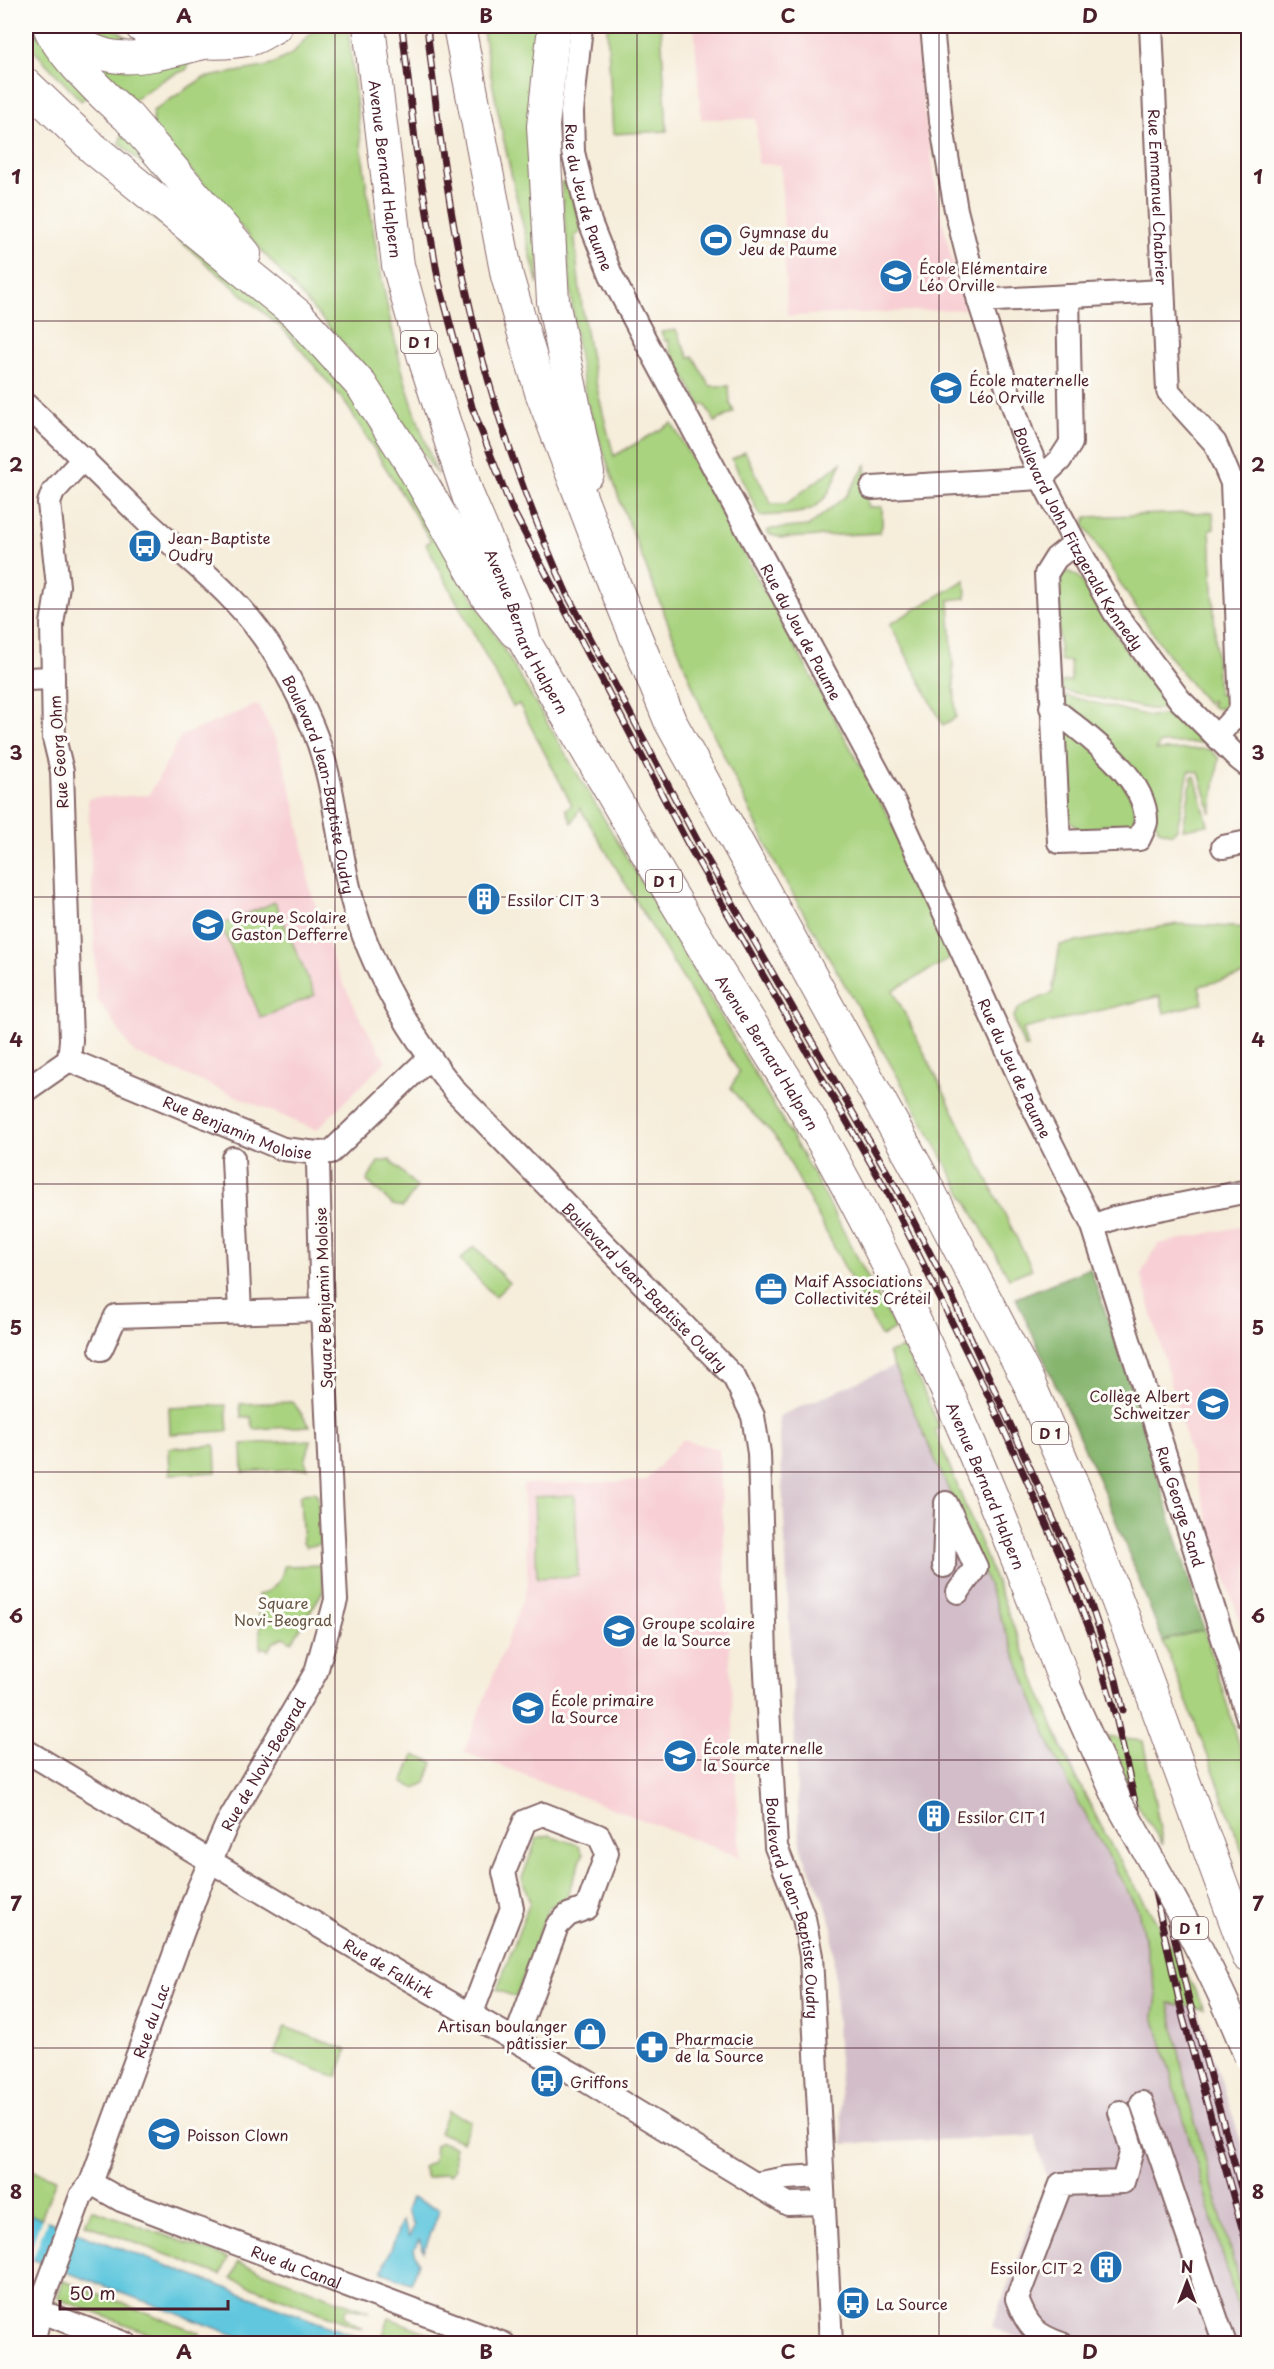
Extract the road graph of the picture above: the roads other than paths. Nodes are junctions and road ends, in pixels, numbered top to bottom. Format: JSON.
{"nodes":[{"id":1,"x":49,"y":26,"type":"edge"},
{"id":2,"x":59,"y":26,"type":"edge"},
{"id":3,"x":141,"y":26,"type":"edge"},
{"id":4,"x":276,"y":26,"type":"edge"},
{"id":5,"x":369,"y":26,"type":"edge"},
{"id":6,"x":459,"y":26,"type":"edge"},
{"id":7,"x":554,"y":26,"type":"edge"},
{"id":8,"x":581,"y":26,"type":"edge"},
{"id":9,"x":932,"y":26,"type":"edge"},
{"id":10,"x":1151,"y":26,"type":"edge"},
{"id":11,"x":204,"y":43,"type":"junction"},
{"id":12,"x":26,"y":84,"type":"edge"},
{"id":13,"x":1163,"y":291,"type":"junction"},
{"id":14,"x":1068,"y":296,"type":"junction"},
{"id":15,"x":978,"y":301,"type":"junction"},
{"id":16,"x":298,"y":315,"type":"junction"},
{"id":17,"x":26,"y":405,"type":"edge"},
{"id":18,"x":84,"y":458,"type":"junction"},
{"id":19,"x":1041,"y":478,"type":"junction"},
{"id":20,"x":872,"y":488,"type":"dead end"},
{"id":21,"x":1075,"y":543,"type":"junction"},
{"id":22,"x":609,"y":572,"type":"junction"},
{"id":23,"x":526,"y":645,"type":"junction"},
{"id":24,"x":53,"y":678,"type":"junction"},
{"id":25,"x":26,"y":679,"type":"edge"},
{"id":26,"x":1051,"y":707,"type":"junction"},
{"id":27,"x":1217,"y":736,"type":"junction"},
{"id":28,"x":1248,"y":765,"type":"edge"},
{"id":29,"x":1248,"y":842,"type":"edge"},
{"id":30,"x":1223,"y":847,"type":"dead end"},
{"id":31,"x":429,"y":1058,"type":"junction"},
{"id":32,"x":69,"y":1060,"type":"junction"},
{"id":33,"x":26,"y":1090,"type":"edge"},
{"id":34,"x":233,"y":1158,"type":"dead end"},
{"id":35,"x":318,"y":1163,"type":"dead end"},
{"id":36,"x":1248,"y":1191,"type":"edge"},
{"id":37,"x":1093,"y":1226,"type":"junction"},
{"id":38,"x":322,"y":1310,"type":"junction"},
{"id":39,"x":240,"y":1312,"type":"junction"},
{"id":40,"x":101,"y":1349,"type":"dead end"},
{"id":41,"x":944,"y":1566,"type":"dead end"},
{"id":42,"x":958,"y":1592,"type":"dead end"},
{"id":43,"x":316,"y":1672,"type":"joint"},
{"id":44,"x":1064,"y":1680,"type":"joint"},
{"id":45,"x":1248,"y":1718,"type":"edge"},
{"id":46,"x":26,"y":1751,"type":"edge"},
{"id":47,"x":211,"y":1859,"type":"junction"},
{"id":48,"x":1248,"y":1956,"type":"edge"},
{"id":49,"x":471,"y":2015,"type":"junction"},
{"id":50,"x":515,"y":2040,"type":"junction"},
{"id":51,"x":1248,"y":2057,"type":"edge"},
{"id":52,"x":1142,"y":2103,"type":"dead end"},
{"id":53,"x":1120,"y":2112,"type":"dead end"},
{"id":54,"x":821,"y":2176,"type":"junction"},
{"id":55,"x":92,"y":2183,"type":"junction"},
{"id":56,"x":754,"y":2184,"type":"junction"},
{"id":57,"x":823,"y":2203,"type":"junction"},
{"id":58,"x":42,"y":2312,"type":"junction"},
{"id":59,"x":33,"y":2343,"type":"edge"},
{"id":60,"x":126,"y":2343,"type":"edge"},
{"id":61,"x":504,"y":2343,"type":"edge"},
{"id":62,"x":831,"y":2343,"type":"edge"},
{"id":63,"x":1062,"y":2343,"type":"edge"},
{"id":64,"x":1225,"y":2343,"type":"edge"}],
"edges":[{"from":1,"to":16,"type":"highway"},
{"from":2,"to":11,"type":"highway"},
{"from":3,"to":11,"type":"highway"},
{"from":4,"to":11,"type":"highway"},
{"from":5,"to":23,"type":"highway","name":"Avenue Bernard Halpern","number":"D 1"},
{"from":6,"to":22,"type":"highway","number":"D 1"},
{"from":7,"to":22,"type":"highway"},
{"from":8,"to":37,"type":"street","name":"Rue du Jeu de Paume"},
{"from":9,"to":15,"type":"street","name":"Boulevard John Fitzgerald Kennedy"},
{"from":10,"to":13,"type":"street","name":"Rue Emmanuel Chabrier"},
{"from":12,"to":16,"type":"highway"},
{"from":13,"to":14,"type":"street","name":"Rue Emmanuel Chabrier"},
{"from":13,"to":27,"type":"street"},
{"from":14,"to":15,"type":"street","name":"Rue Emmanuel Chabrier"},
{"from":14,"to":19,"type":"street"},
{"from":15,"to":19,"type":"street","name":"Boulevard John Fitzgerald Kennedy"},
{"from":16,"to":23,"type":"highway"},
{"from":17,"to":18,"type":"street","name":"Boulevard Jean-Baptiste Oudry"},
{"from":18,"to":24,"type":"street","name":"Rue Georg Ohm"},
{"from":18,"to":31,"type":"street","name":"Boulevard Jean-Baptiste Oudry"},
{"from":19,"to":20,"type":"street"},
{"from":19,"to":21,"type":"street","name":"Boulevard John Fitzgerald Kennedy"},
{"from":21,"to":26,"type":"street"},
{"from":21,"to":27,"type":"street","name":"Boulevard John Fitzgerald Kennedy"},
{"from":22,"to":48,"type":"highway","number":"D 1"},
{"from":23,"to":44,"type":"highway","name":"Avenue Bernard Halpern","number":"D 1"},
{"from":24,"to":25,"type":"street"},
{"from":24,"to":32,"type":"street","name":"Rue Georg Ohm"},
{"from":26,"to":26,"type":"street"},
{"from":27,"to":28,"type":"street","name":"Boulevard John Fitzgerald Kennedy"},
{"from":29,"to":30,"type":"street"},
{"from":31,"to":32,"type":"street","name":"Rue Benjamin Moloise"},
{"from":31,"to":54,"type":"street","name":"Boulevard Jean-Baptiste Oudry"},
{"from":32,"to":33,"type":"street"},
{"from":34,"to":39,"type":"street"},
{"from":35,"to":38,"type":"street","name":"Square Benjamin Moloise"},
{"from":36,"to":37,"type":"street"},
{"from":37,"to":45,"type":"street","name":"Rue George Sand"},
{"from":38,"to":39,"type":"street"},
{"from":38,"to":43,"type":"street","name":"Square Benjamin Moloise"},
{"from":39,"to":40,"type":"street"},
{"from":41,"to":42,"type":"street"},
{"from":43,"to":47,"type":"street","name":"Rue de Novi-Beograd"},
{"from":44,"to":51,"type":"main road","name":"Avenue Bernard Halpern","number":"D 1","bridge":true},
{"from":46,"to":47,"type":"street","name":"Rue de Falkirk"},
{"from":47,"to":49,"type":"street","name":"Rue de Falkirk"},
{"from":47,"to":55,"type":"street","name":"Rue du Lac"},
{"from":49,"to":50,"type":"street","name":"Rue de Falkirk"},
{"from":49,"to":50,"type":"street"},
{"from":50,"to":56,"type":"street","name":"Rue de Falkirk"},
{"from":52,"to":64,"type":"street"},
{"from":53,"to":63,"type":"street"},
{"from":54,"to":56,"type":"street"},
{"from":54,"to":57,"type":"street","name":"Boulevard Jean-Baptiste Oudry"},
{"from":55,"to":58,"type":"street","name":"Rue du Lac"},
{"from":55,"to":61,"type":"street","name":"Rue du Canal"},
{"from":56,"to":57,"type":"street","name":"Rue de Falkirk"},
{"from":57,"to":62,"type":"street","name":"Boulevard Jean-Baptiste Oudry"},
{"from":58,"to":59,"type":"street","name":"Rue du Lac"},
{"from":58,"to":60,"type":"street"}]}
